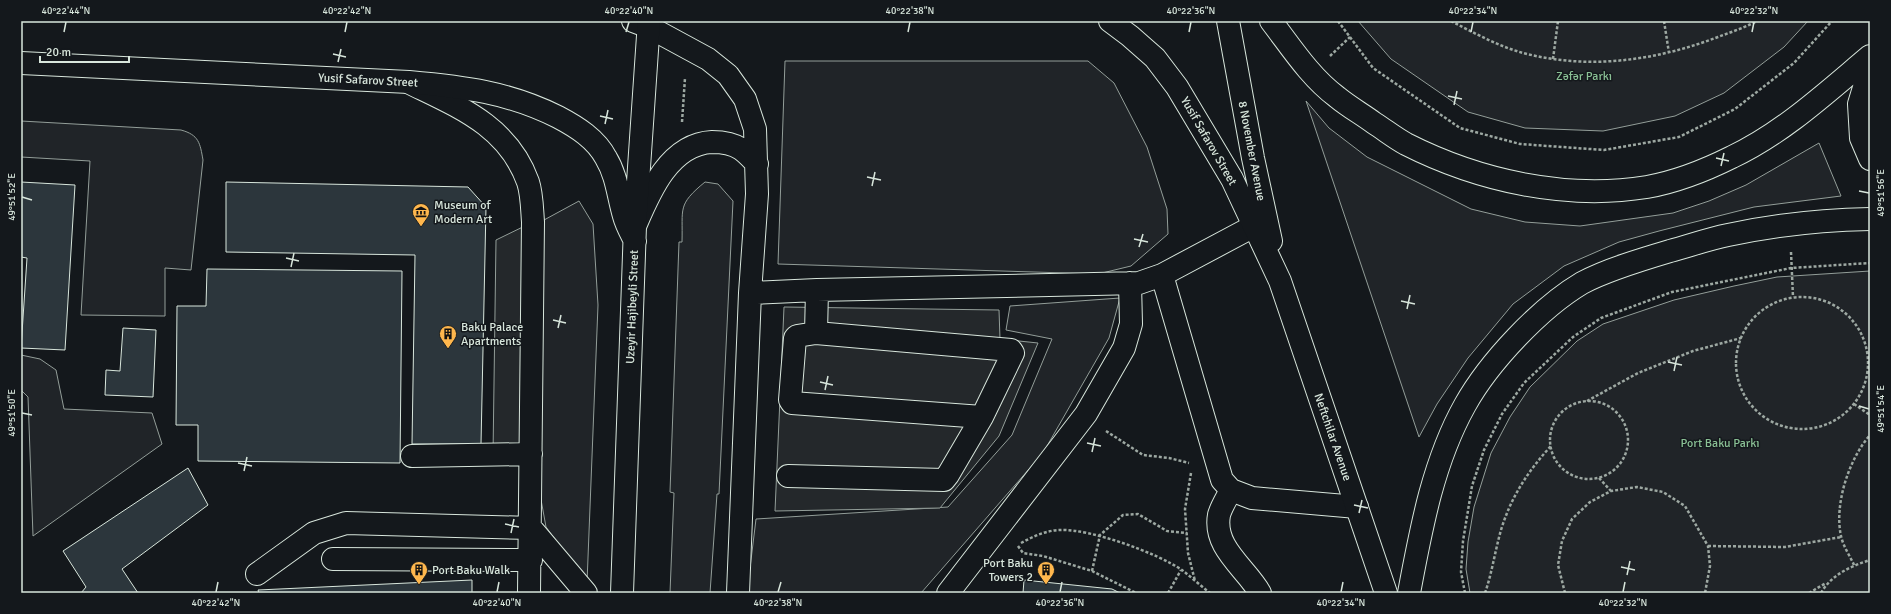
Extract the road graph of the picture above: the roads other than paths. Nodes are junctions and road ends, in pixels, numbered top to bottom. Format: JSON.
{"nodes":[{"id":1,"x":1110,"y":21,"type":"edge"},
{"id":2,"x":1228,"y":21,"type":"edge"},
{"id":3,"x":1271,"y":21,"type":"edge"},
{"id":4,"x":644,"y":23,"type":"edge"},
{"id":5,"x":1870,"y":56,"type":"edge"},
{"id":6,"x":21,"y":63,"type":"edge"},
{"id":7,"x":1870,"y":68,"type":"edge"},
{"id":8,"x":409,"y":82,"type":"junction"},
{"id":9,"x":1870,"y":159,"type":"edge"},
{"id":10,"x":757,"y":164,"type":"junction"},
{"id":11,"x":1870,"y":219,"type":"edge"},
{"id":12,"x":1254,"y":226,"type":"junction"},
{"id":13,"x":635,"y":233,"type":"junction"},
{"id":14,"x":1162,"y":275,"type":"junction"},
{"id":15,"x":1280,"y":281,"type":"junction"},
{"id":16,"x":1130,"y":283,"type":"junction"},
{"id":17,"x":817,"y":290,"type":"junction"},
{"id":18,"x":750,"y":293,"type":"junction"},
{"id":19,"x":816,"y":333,"type":"junction"},
{"id":20,"x":982,"y":417,"type":"junction"},
{"id":21,"x":531,"y":454,"type":"junction"},
{"id":22,"x":412,"y":456,"type":"dead end"},
{"id":23,"x":788,"y":476,"type":"dead end"},
{"id":24,"x":1226,"y":485,"type":"junction"},
{"id":25,"x":1357,"y":507,"type":"junction"},
{"id":26,"x":531,"y":528,"type":"junction"},
{"id":27,"x":333,"y":559,"type":"dead end"},
{"id":28,"x":531,"y":560,"type":"junction"},
{"id":29,"x":258,"y":574,"type":"dead end"},
{"id":30,"x":529,"y":593,"type":"edge"},
{"id":31,"x":586,"y":593,"type":"edge"},
{"id":32,"x":622,"y":593,"type":"edge"},
{"id":33,"x":738,"y":593,"type":"edge"},
{"id":34,"x":948,"y":593,"type":"edge"},
{"id":35,"x":1260,"y":593,"type":"edge"},
{"id":36,"x":1386,"y":593,"type":"edge"},
{"id":37,"x":1409,"y":593,"type":"edge"}],
"edges":[{"from":1,"to":12,"type":"main road","name":"Yusif Safarov Street"},
{"from":2,"to":15,"type":"main road","name":"8 November Avenue"},
{"from":3,"to":5,"type":"main road"},
{"from":4,"to":10,"type":"main road"},
{"from":4,"to":13,"type":"main road","name":"Uzeyir Hajibeyli Street"},
{"from":6,"to":8,"type":"main road","name":"Yusif Safarov Street"},
{"from":7,"to":9,"type":"main road"},
{"from":8,"to":13,"type":"main road","name":"Yusif Safarov Street"},
{"from":8,"to":21,"type":"main road"},
{"from":10,"to":13,"type":"main road"},
{"from":10,"to":18,"type":"main road"},
{"from":11,"to":37,"type":"main road"},
{"from":12,"to":14,"type":"main road"},
{"from":12,"to":15,"type":"main road","name":"Yusif Safarov Street"},
{"from":13,"to":32,"type":"main road","name":"Uzeyir Hajibeyli Street"},
{"from":14,"to":16,"type":"main road"},
{"from":14,"to":24,"type":"main road"},
{"from":15,"to":25,"type":"main road","name":"Neftchilar Avenue"},
{"from":16,"to":17,"type":"main road"},
{"from":16,"to":34,"type":"main road"},
{"from":17,"to":18,"type":"main road"},
{"from":17,"to":19,"type":"main road"},
{"from":18,"to":33,"type":"main road"},
{"from":19,"to":20,"type":"main road"},
{"from":19,"to":20,"type":"main road"},
{"from":20,"to":23,"type":"main road"},
{"from":21,"to":22,"type":"main road"},
{"from":21,"to":26,"type":"main road"},
{"from":24,"to":25,"type":"main road"},
{"from":24,"to":35,"type":"main road"},
{"from":25,"to":36,"type":"main road","name":"Neftchilar Avenue"},
{"from":26,"to":28,"type":"main road"},
{"from":26,"to":29,"type":"main road"},
{"from":26,"to":31,"type":"main road"},
{"from":27,"to":28,"type":"main road"},
{"from":28,"to":30,"type":"main road"}]}
